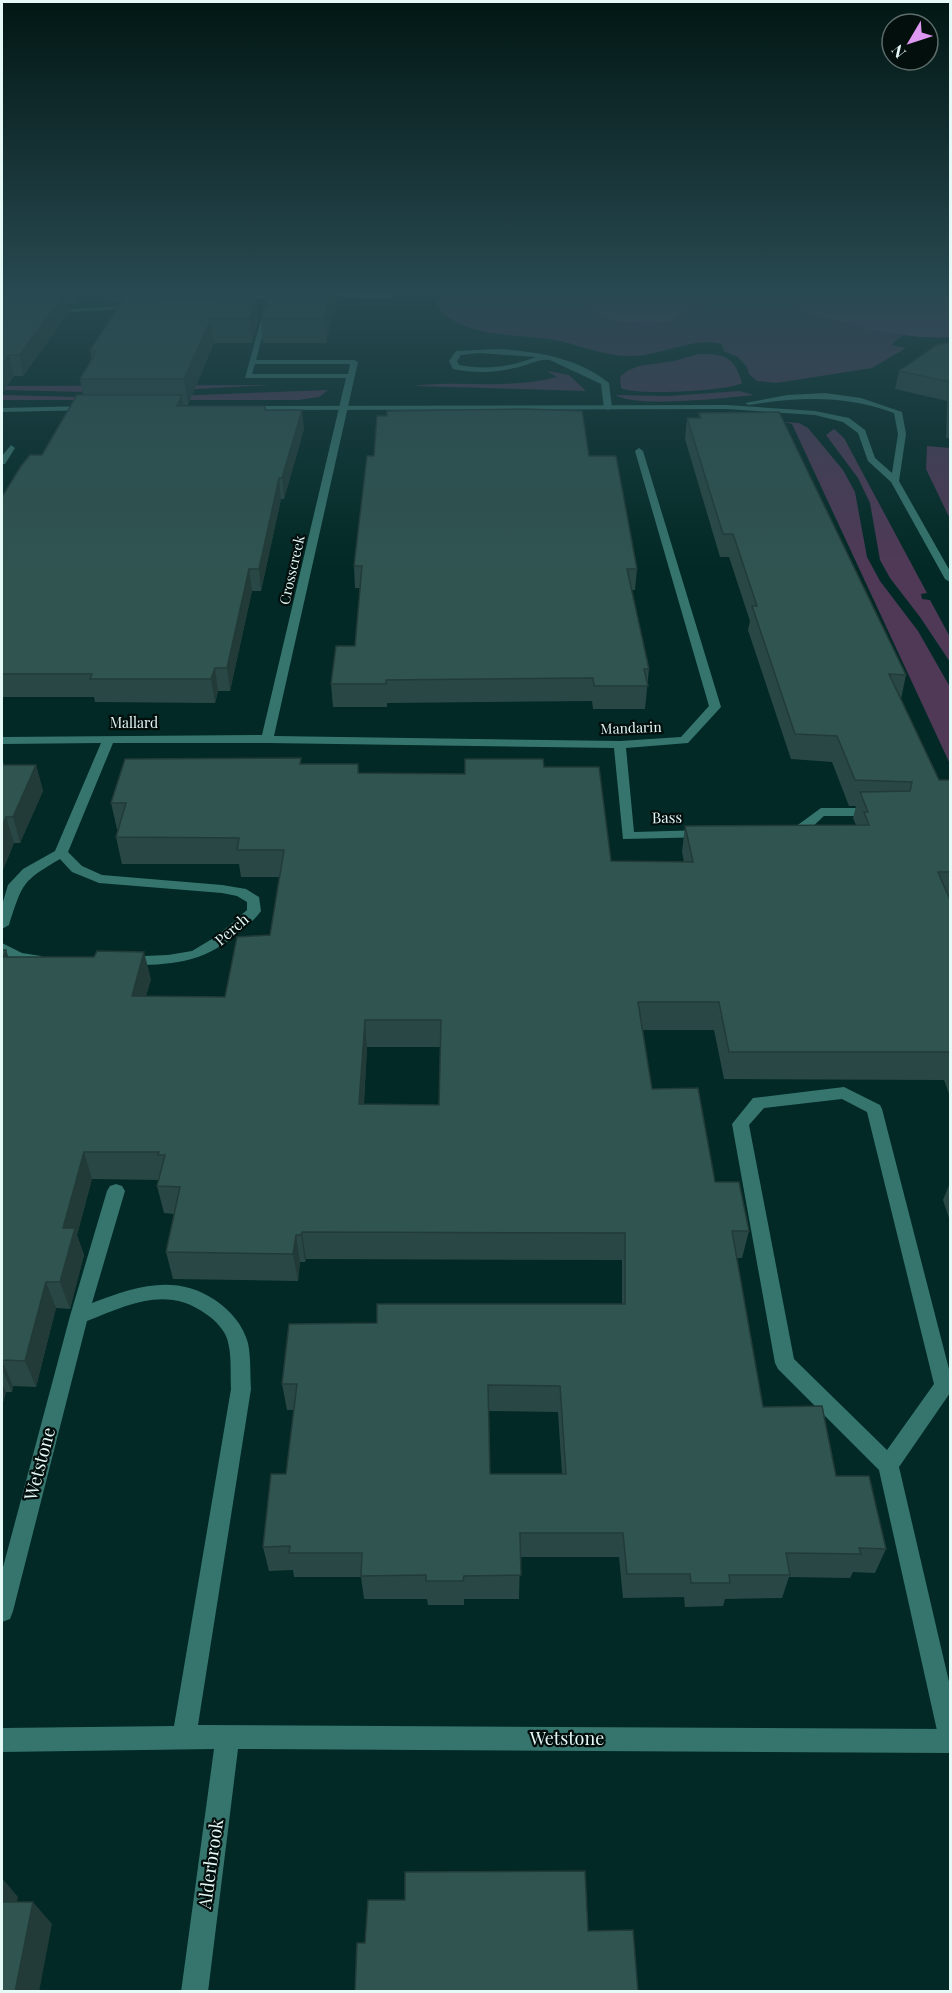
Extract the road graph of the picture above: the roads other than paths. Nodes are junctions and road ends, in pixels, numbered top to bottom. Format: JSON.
{"nodes":[{"id":1,"x":349,"y":382,"type":"edge"},
{"id":2,"x":603,"y":382,"type":"edge"},
{"id":3,"x":727,"y":407,"type":"junction"},
{"id":4,"x":2,"y":408,"type":"edge"},
{"id":5,"x":103,"y":408,"type":"edge"},
{"id":6,"x":235,"y":408,"type":"edge"},
{"id":7,"x":343,"y":408,"type":"junction"},
{"id":8,"x":608,"y":408,"type":"junction"},
{"id":9,"x":11,"y":448,"type":"dead end"},
{"id":10,"x":639,"y":451,"type":"dead end"},
{"id":11,"x":2,"y":462,"type":"edge"},
{"id":12,"x":895,"y":481,"type":"junction"},
{"id":13,"x":951,"y":579,"type":"edge"},
{"id":14,"x":109,"y":738,"type":"junction"},
{"id":15,"x":267,"y":739,"type":"junction"},
{"id":16,"x":2,"y":740,"type":"edge"},
{"id":17,"x":620,"y":745,"type":"junction"},
{"id":18,"x":887,"y":812,"type":"edge"},
{"id":19,"x":776,"y":832,"type":"edge"},
{"id":20,"x":719,"y":834,"type":"edge"},
{"id":21,"x":61,"y":853,"type":"junction"},
{"id":22,"x":2,"y":925,"type":"edge"},
{"id":23,"x":2,"y":948,"type":"edge"},
{"id":24,"x":53,"y":959,"type":"edge"},
{"id":25,"x":109,"y":960,"type":"edge"},
{"id":26,"x":116,"y":1191,"type":"dead end"},
{"id":27,"x":79,"y":1316,"type":"junction"},
{"id":28,"x":888,"y":1465,"type":"junction"},
{"id":29,"x":2,"y":1611,"type":"edge"},
{"id":30,"x":951,"y":1735,"type":"edge"},
{"id":31,"x":228,"y":1737,"type":"junction"},
{"id":32,"x":184,"y":1738,"type":"junction"},
{"id":33,"x":2,"y":1740,"type":"edge"},
{"id":34,"x":951,"y":1741,"type":"edge"},
{"id":35,"x":194,"y":1992,"type":"edge"}],
"edges":[{"from":1,"to":7,"type":"street","name":"Crosscreek"},
{"from":2,"to":8,"type":"street"},
{"from":3,"to":8,"type":"street"},
{"from":3,"to":12,"type":"street"},
{"from":3,"to":12,"type":"street"},
{"from":4,"to":5,"type":"street"},
{"from":6,"to":7,"type":"street"},
{"from":7,"to":8,"type":"street"},
{"from":7,"to":15,"type":"street","name":"Crosscreek"},
{"from":9,"to":11,"type":"street"},
{"from":10,"to":17,"type":"street","name":"Mandarin"},
{"from":12,"to":13,"type":"street"},
{"from":14,"to":15,"type":"street","name":"Mallard"},
{"from":14,"to":16,"type":"street","name":"Mallard"},
{"from":14,"to":21,"type":"street"},
{"from":15,"to":17,"type":"street","name":"Mandarin"},
{"from":17,"to":20,"type":"street","name":"Bass"},
{"from":18,"to":19,"type":"street"},
{"from":21,"to":22,"type":"street"},
{"from":21,"to":25,"type":"street","name":"Perch"},
{"from":23,"to":24,"type":"street"},
{"from":26,"to":27,"type":"street","name":"Wetstone"},
{"from":27,"to":29,"type":"street","name":"Wetstone"},
{"from":27,"to":32,"type":"street"},
{"from":28,"to":28,"type":"street"},
{"from":28,"to":30,"type":"street"},
{"from":31,"to":32,"type":"street","name":"Wetstone"},
{"from":31,"to":34,"type":"street","name":"Wetstone"},
{"from":31,"to":35,"type":"street","name":"Alderbrook"},
{"from":32,"to":33,"type":"street","name":"Wetstone"}]}
